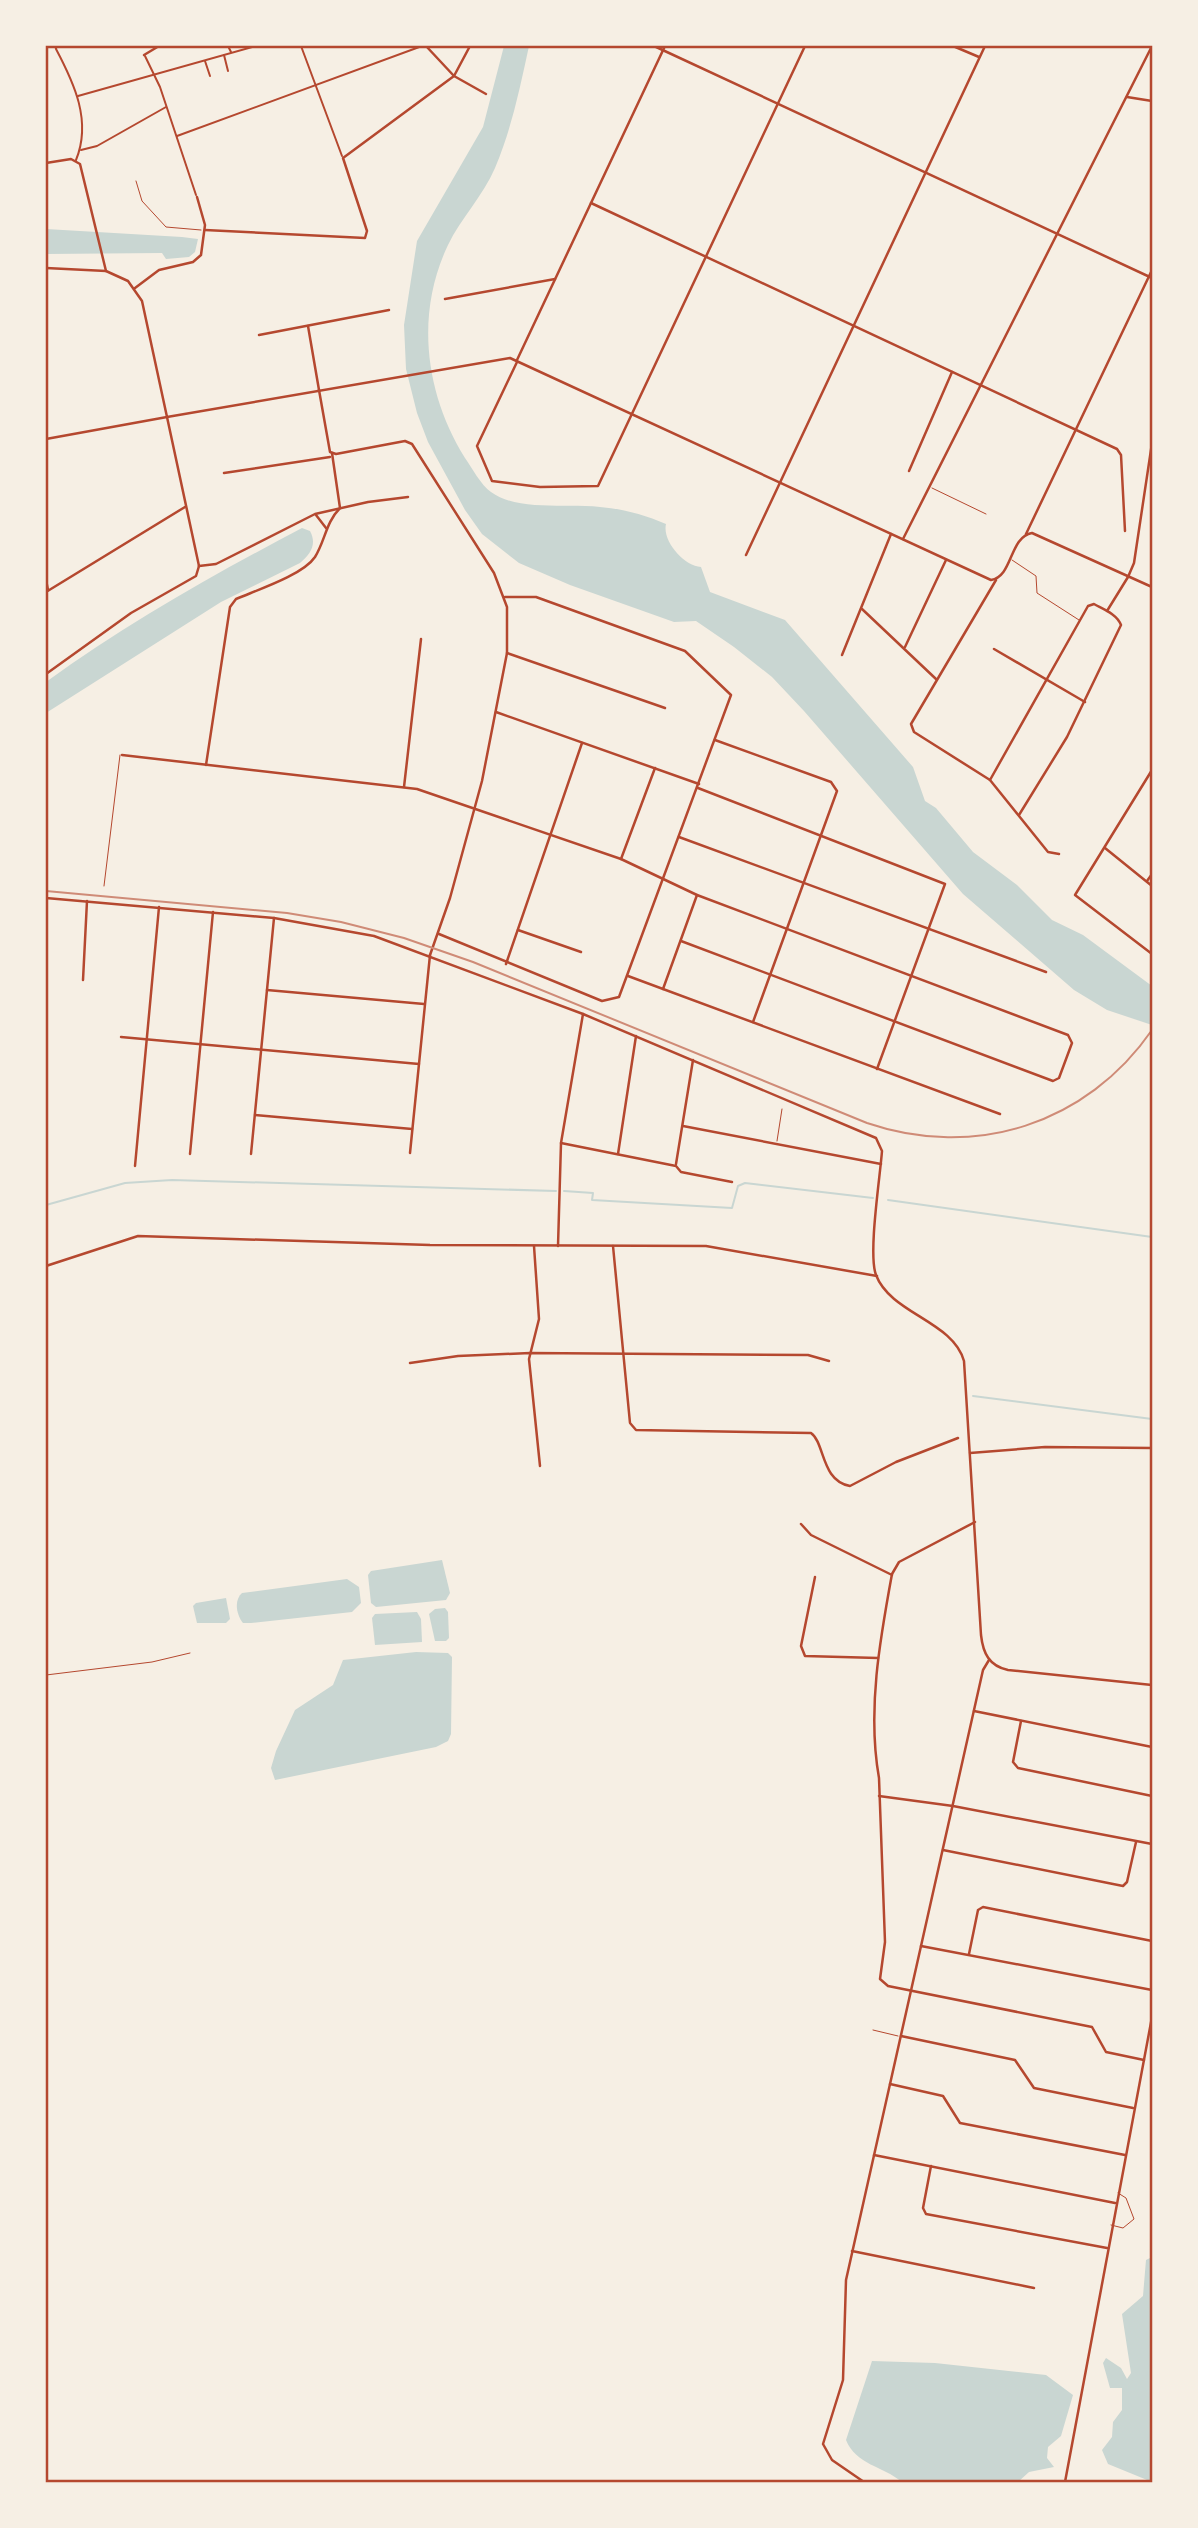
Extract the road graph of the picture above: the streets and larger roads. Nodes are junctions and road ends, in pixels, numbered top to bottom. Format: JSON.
{"nodes":[{"id":1,"x":159,"y":46,"type":"edge"},
{"id":2,"x":228,"y":46,"type":"edge"},
{"id":3,"x":256,"y":46,"type":"edge"},
{"id":4,"x":301,"y":46,"type":"edge"},
{"id":5,"x":424,"y":46,"type":"edge"},
{"id":6,"x":470,"y":46,"type":"edge"},
{"id":7,"x":654,"y":46,"type":"edge"},
{"id":8,"x":805,"y":46,"type":"edge"},
{"id":9,"x":953,"y":46,"type":"edge"},
{"id":10,"x":985,"y":46,"type":"edge"},
{"id":11,"x":1153,"y":46,"type":"edge"},
{"id":12,"x":55,"y":47,"type":"edge"},
{"id":13,"x":664,"y":47,"type":"edge"},
{"id":14,"x":231,"y":52,"type":"junction"},
{"id":15,"x":224,"y":54,"type":"junction"},
{"id":16,"x":144,"y":55,"type":"joint"},
{"id":17,"x":979,"y":57,"type":"junction"},
{"id":18,"x":205,"y":60,"type":"junction"},
{"id":19,"x":174,"y":62,"type":"dead end"},
{"id":20,"x":176,"y":68,"type":"junction"},
{"id":21,"x":228,"y":71,"type":"dead end"},
{"id":22,"x":155,"y":75,"type":"junction"},
{"id":23,"x":210,"y":76,"type":"dead end"},
{"id":24,"x":454,"y":76,"type":"junction"},
{"id":25,"x":315,"y":87,"type":"junction"},
{"id":26,"x":486,"y":94,"type":"dead end"},
{"id":27,"x":78,"y":96,"type":"junction"},
{"id":28,"x":1127,"y":97,"type":"junction"},
{"id":29,"x":1153,"y":101,"type":"edge"},
{"id":30,"x":778,"y":103,"type":"junction"},
{"id":31,"x":167,"y":107,"type":"junction"},
{"id":32,"x":177,"y":136,"type":"junction"},
{"id":33,"x":80,"y":150,"type":"junction"},
{"id":34,"x":343,"y":158,"type":"junction"},
{"id":35,"x":76,"y":160,"type":"junction"},
{"id":36,"x":46,"y":163,"type":"edge"},
{"id":37,"x":923,"y":172,"type":"junction"},
{"id":38,"x":197,"y":197,"type":"joint"},
{"id":39,"x":591,"y":203,"type":"junction"},
{"id":40,"x":205,"y":230,"type":"junction"},
{"id":41,"x":1059,"y":235,"type":"junction"},
{"id":42,"x":706,"y":257,"type":"junction"},
{"id":43,"x":46,"y":268,"type":"edge"},
{"id":44,"x":1153,"y":270,"type":"edge"},
{"id":45,"x":106,"y":271,"type":"junction"},
{"id":46,"x":1151,"y":278,"type":"edge"},
{"id":47,"x":555,"y":279,"type":"junction"},
{"id":48,"x":135,"y":288,"type":"junction"},
{"id":49,"x":445,"y":299,"type":"dead end"},
{"id":50,"x":389,"y":310,"type":"dead end"},
{"id":51,"x":308,"y":326,"type":"junction"},
{"id":52,"x":853,"y":326,"type":"junction"},
{"id":53,"x":258,"y":335,"type":"dead end"},
{"id":54,"x":517,"y":360,"type":"junction"},
{"id":55,"x":952,"y":372,"type":"junction"},
{"id":56,"x":982,"y":386,"type":"junction"},
{"id":57,"x":319,"y":390,"type":"junction"},
{"id":58,"x":632,"y":413,"type":"junction"},
{"id":59,"x":167,"y":417,"type":"junction"},
{"id":60,"x":1075,"y":429,"type":"junction"},
{"id":61,"x":46,"y":439,"type":"edge"},
{"id":62,"x":1153,"y":443,"type":"edge"},
{"id":63,"x":331,"y":455,"type":"junction"},
{"id":64,"x":909,"y":471,"type":"dead end"},
{"id":65,"x":224,"y":473,"type":"dead end"},
{"id":66,"x":780,"y":482,"type":"junction"},
{"id":67,"x":408,"y":497,"type":"dead end"},
{"id":68,"x":185,"y":507,"type":"junction"},
{"id":69,"x":340,"y":508,"type":"junction"},
{"id":70,"x":315,"y":514,"type":"junction"},
{"id":71,"x":326,"y":528,"type":"junction"},
{"id":72,"x":1125,"y":531,"type":"dead end"},
{"id":73,"x":891,"y":534,"type":"junction"},
{"id":74,"x":1026,"y":534,"type":"junction"},
{"id":75,"x":903,"y":540,"type":"junction"},
{"id":76,"x":746,"y":555,"type":"dead end"},
{"id":77,"x":946,"y":559,"type":"junction"},
{"id":78,"x":199,"y":566,"type":"junction"},
{"id":79,"x":1128,"y":577,"type":"junction"},
{"id":80,"x":46,"y":580,"type":"edge"},
{"id":81,"x":996,"y":580,"type":"junction"},
{"id":82,"x":1153,"y":587,"type":"edge"},
{"id":83,"x":47,"y":591,"type":"edge"},
{"id":84,"x":505,"y":597,"type":"junction"},
{"id":85,"x":861,"y":609,"type":"junction"},
{"id":86,"x":1107,"y":611,"type":"junction"},
{"id":87,"x":421,"y":639,"type":"dead end"},
{"id":88,"x":905,"y":647,"type":"junction"},
{"id":89,"x":994,"y":649,"type":"dead end"},
{"id":90,"x":507,"y":653,"type":"junction"},
{"id":91,"x":842,"y":655,"type":"dead end"},
{"id":92,"x":46,"y":674,"type":"edge"},
{"id":93,"x":1046,"y":678,"type":"junction"},
{"id":94,"x":936,"y":679,"type":"junction"},
{"id":95,"x":1085,"y":702,"type":"junction"},
{"id":96,"x":665,"y":708,"type":"dead end"},
{"id":97,"x":496,"y":712,"type":"junction"},
{"id":98,"x":715,"y":740,"type":"junction"},
{"id":99,"x":582,"y":743,"type":"junction"},
{"id":100,"x":122,"y":755,"type":"road end"},
{"id":101,"x":205,"y":765,"type":"junction"},
{"id":102,"x":655,"y":768,"type":"junction"},
{"id":103,"x":1153,"y":770,"type":"edge"},
{"id":104,"x":990,"y":780,"type":"junction"},
{"id":105,"x":698,"y":786,"type":"junction"},
{"id":106,"x":404,"y":787,"type":"junction"},
{"id":107,"x":473,"y":810,"type":"junction"},
{"id":108,"x":1019,"y":815,"type":"junction"},
{"id":109,"x":551,"y":835,"type":"junction"},
{"id":110,"x":821,"y":835,"type":"junction"},
{"id":111,"x":679,"y":837,"type":"junction"},
{"id":112,"x":1105,"y":848,"type":"junction"},
{"id":113,"x":1059,"y":854,"type":"dead end"},
{"id":114,"x":621,"y":859,"type":"junction"},
{"id":115,"x":1153,"y":874,"type":"edge"},
{"id":116,"x":663,"y":880,"type":"junction"},
{"id":117,"x":1147,"y":881,"type":"junction"},
{"id":118,"x":804,"y":883,"type":"junction"},
{"id":119,"x":1153,"y":886,"type":"edge"},
{"id":120,"x":697,"y":895,"type":"junction"},
{"id":121,"x":46,"y":898,"type":"edge"},
{"id":122,"x":87,"y":901,"type":"junction"},
{"id":123,"x":159,"y":907,"type":"junction"},
{"id":124,"x":213,"y":912,"type":"junction"},
{"id":125,"x":274,"y":918,"type":"junction"},
{"id":126,"x":787,"y":929,"type":"junction"},
{"id":127,"x":930,"y":929,"type":"junction"},
{"id":128,"x":518,"y":930,"type":"junction"},
{"id":129,"x":439,"y":934,"type":"junction"},
{"id":130,"x":681,"y":941,"type":"junction"},
{"id":131,"x":581,"y":952,"type":"dead end"},
{"id":132,"x":1153,"y":954,"type":"edge"},
{"id":133,"x":430,"y":955,"type":"junction"},
{"id":134,"x":506,"y":964,"type":"junction"},
{"id":135,"x":1046,"y":972,"type":"dead end"},
{"id":136,"x":770,"y":974,"type":"junction"},
{"id":137,"x":628,"y":976,"type":"junction"},
{"id":138,"x":912,"y":976,"type":"junction"},
{"id":139,"x":83,"y":980,"type":"dead end"},
{"id":140,"x":663,"y":989,"type":"junction"},
{"id":141,"x":267,"y":990,"type":"junction"},
{"id":142,"x":425,"y":1004,"type":"junction"},
{"id":143,"x":583,"y":1014,"type":"junction"},
{"id":144,"x":895,"y":1021,"type":"junction"},
{"id":145,"x":753,"y":1023,"type":"junction"},
{"id":146,"x":636,"y":1036,"type":"junction"},
{"id":147,"x":121,"y":1037,"type":"dead end"},
{"id":148,"x":147,"y":1039,"type":"junction"},
{"id":149,"x":200,"y":1044,"type":"junction"},
{"id":150,"x":261,"y":1050,"type":"junction"},
{"id":151,"x":693,"y":1060,"type":"junction"},
{"id":152,"x":419,"y":1064,"type":"junction"},
{"id":153,"x":877,"y":1069,"type":"junction"},
{"id":154,"x":1000,"y":1114,"type":"dead end"},
{"id":155,"x":255,"y":1115,"type":"junction"},
{"id":156,"x":683,"y":1126,"type":"junction"},
{"id":157,"x":413,"y":1129,"type":"junction"},
{"id":158,"x":561,"y":1143,"type":"junction"},
{"id":159,"x":410,"y":1153,"type":"dead end"},
{"id":160,"x":190,"y":1154,"type":"dead end"},
{"id":161,"x":251,"y":1154,"type":"dead end"},
{"id":162,"x":618,"y":1155,"type":"junction"},
{"id":163,"x":881,"y":1164,"type":"junction"},
{"id":164,"x":135,"y":1166,"type":"dead end"},
{"id":165,"x":676,"y":1166,"type":"junction"},
{"id":166,"x":733,"y":1182,"type":"dead end"},
{"id":167,"x":558,"y":1245,"type":"junction"},
{"id":168,"x":534,"y":1246,"type":"junction"},
{"id":169,"x":612,"y":1246,"type":"junction"},
{"id":170,"x":46,"y":1266,"type":"edge"},
{"id":171,"x":877,"y":1276,"type":"junction"},
{"id":172,"x":530,"y":1353,"type":"junction"},
{"id":173,"x":622,"y":1353,"type":"junction"},
{"id":174,"x":829,"y":1361,"type":"dead end"},
{"id":175,"x":410,"y":1363,"type":"dead end"},
{"id":176,"x":958,"y":1438,"type":"dead end"},
{"id":177,"x":1153,"y":1448,"type":"edge"},
{"id":178,"x":970,"y":1453,"type":"junction"},
{"id":179,"x":540,"y":1466,"type":"dead end"},
{"id":180,"x":975,"y":1522,"type":"junction"},
{"id":181,"x":801,"y":1524,"type":"dead end"},
{"id":182,"x":892,"y":1575,"type":"junction"},
{"id":183,"x":815,"y":1577,"type":"dead end"},
{"id":184,"x":878,"y":1658,"type":"junction"},
{"id":185,"x":989,"y":1660,"type":"junction"},
{"id":186,"x":1153,"y":1685,"type":"edge"},
{"id":187,"x":974,"y":1711,"type":"junction"},
{"id":188,"x":1021,"y":1721,"type":"junction"},
{"id":189,"x":1153,"y":1747,"type":"edge"},
{"id":190,"x":879,"y":1796,"type":"junction"},
{"id":191,"x":1153,"y":1796,"type":"edge"},
{"id":192,"x":953,"y":1806,"type":"junction"},
{"id":193,"x":1136,"y":1841,"type":"junction"},
{"id":194,"x":1153,"y":1844,"type":"edge"},
{"id":195,"x":943,"y":1850,"type":"junction"},
{"id":196,"x":1153,"y":1941,"type":"edge"},
{"id":197,"x":921,"y":1946,"type":"junction"},
{"id":198,"x":969,"y":1956,"type":"junction"},
{"id":199,"x":911,"y":1990,"type":"junction"},
{"id":200,"x":1153,"y":1990,"type":"edge"},
{"id":201,"x":1153,"y":2017,"type":"edge"},
{"id":202,"x":901,"y":2036,"type":"junction"},
{"id":203,"x":1144,"y":2060,"type":"junction"},
{"id":204,"x":890,"y":2084,"type":"junction"},
{"id":205,"x":1134,"y":2108,"type":"junction"},
{"id":206,"x":874,"y":2155,"type":"junction"},
{"id":207,"x":1125,"y":2155,"type":"junction"},
{"id":208,"x":931,"y":2166,"type":"junction"},
{"id":209,"x":1116,"y":2203,"type":"junction"},
{"id":210,"x":1107,"y":2248,"type":"junction"},
{"id":211,"x":852,"y":2251,"type":"junction"},
{"id":212,"x":1034,"y":2288,"type":"dead end"},
{"id":213,"x":864,"y":2483,"type":"edge"},
{"id":214,"x":1065,"y":2483,"type":"edge"}],
"edges":[{"from":1,"to":16,"type":"street"},
{"from":2,"to":14,"type":"street"},
{"from":3,"to":14,"type":"street"},
{"from":4,"to":25,"type":"street"},
{"from":5,"to":24,"type":"street"},
{"from":5,"to":25,"type":"street"},
{"from":6,"to":24,"type":"street"},
{"from":7,"to":13,"type":"street"},
{"from":8,"to":30,"type":"street"},
{"from":9,"to":17,"type":"street"},
{"from":10,"to":17,"type":"street"},
{"from":11,"to":28,"type":"street"},
{"from":12,"to":27,"type":"street"},
{"from":13,"to":30,"type":"street"},
{"from":13,"to":39,"type":"street"},
{"from":14,"to":15,"type":"street"},
{"from":15,"to":18,"type":"street"},
{"from":15,"to":21,"type":"street"},
{"from":16,"to":22,"type":"street"},
{"from":17,"to":37,"type":"street"},
{"from":18,"to":20,"type":"street"},
{"from":18,"to":23,"type":"street"},
{"from":19,"to":20,"type":"street"},
{"from":20,"to":22,"type":"street"},
{"from":22,"to":27,"type":"street"},
{"from":22,"to":31,"type":"street"},
{"from":24,"to":26,"type":"street"},
{"from":24,"to":34,"type":"street"},
{"from":25,"to":32,"type":"street"},
{"from":25,"to":34,"type":"street"},
{"from":27,"to":33,"type":"street"},
{"from":28,"to":29,"type":"street"},
{"from":28,"to":41,"type":"street"},
{"from":30,"to":37,"type":"street"},
{"from":30,"to":42,"type":"street"},
{"from":31,"to":32,"type":"street"},
{"from":31,"to":33,"type":"street"},
{"from":32,"to":38,"type":"street"},
{"from":33,"to":35,"type":"street"},
{"from":34,"to":40,"type":"street"},
{"from":35,"to":36,"type":"street"},
{"from":35,"to":45,"type":"street"},
{"from":37,"to":41,"type":"street"},
{"from":37,"to":52,"type":"street"},
{"from":38,"to":40,"type":"street"},
{"from":39,"to":42,"type":"street"},
{"from":39,"to":47,"type":"street"},
{"from":40,"to":48,"type":"street"},
{"from":41,"to":46,"type":"street"},
{"from":41,"to":56,"type":"street"},
{"from":42,"to":52,"type":"street"},
{"from":42,"to":58,"type":"street"},
{"from":43,"to":45,"type":"street"},
{"from":44,"to":46,"type":"street"},
{"from":45,"to":48,"type":"street"},
{"from":46,"to":60,"type":"street"},
{"from":47,"to":49,"type":"street"},
{"from":47,"to":54,"type":"street"},
{"from":48,"to":59,"type":"street"},
{"from":50,"to":51,"type":"street"},
{"from":51,"to":53,"type":"street"},
{"from":51,"to":57,"type":"street"},
{"from":52,"to":55,"type":"street"},
{"from":52,"to":66,"type":"street"},
{"from":54,"to":57,"type":"street"},
{"from":54,"to":58,"type":"street"},
{"from":54,"to":58,"type":"street"},
{"from":55,"to":56,"type":"street"},
{"from":55,"to":64,"type":"street"},
{"from":56,"to":60,"type":"street"},
{"from":56,"to":75,"type":"street"},
{"from":57,"to":59,"type":"street"},
{"from":57,"to":63,"type":"street"},
{"from":58,"to":66,"type":"street"},
{"from":59,"to":61,"type":"street"},
{"from":59,"to":68,"type":"street"},
{"from":60,"to":72,"type":"street"},
{"from":60,"to":74,"type":"street"},
{"from":62,"to":79,"type":"street"},
{"from":63,"to":65,"type":"street"},
{"from":63,"to":69,"type":"street"},
{"from":63,"to":84,"type":"street"},
{"from":66,"to":73,"type":"street"},
{"from":66,"to":76,"type":"street"},
{"from":67,"to":69,"type":"street"},
{"from":68,"to":78,"type":"street"},
{"from":68,"to":83,"type":"street"},
{"from":69,"to":70,"type":"street"},
{"from":69,"to":71,"type":"street"},
{"from":70,"to":71,"type":"street"},
{"from":70,"to":78,"type":"street"},
{"from":71,"to":101,"type":"street"},
{"from":73,"to":75,"type":"street"},
{"from":73,"to":85,"type":"street"},
{"from":74,"to":79,"type":"street"},
{"from":74,"to":81,"type":"street"},
{"from":75,"to":77,"type":"street"},
{"from":77,"to":81,"type":"street"},
{"from":77,"to":88,"type":"street"},
{"from":78,"to":92,"type":"street"},
{"from":79,"to":82,"type":"street"},
{"from":79,"to":86,"type":"street"},
{"from":80,"to":83,"type":"street"},
{"from":81,"to":94,"type":"street"},
{"from":84,"to":90,"type":"street"},
{"from":84,"to":98,"type":"street"},
{"from":85,"to":88,"type":"street"},
{"from":85,"to":91,"type":"street"},
{"from":86,"to":93,"type":"street"},
{"from":86,"to":95,"type":"street"},
{"from":87,"to":106,"type":"street"},
{"from":88,"to":94,"type":"street"},
{"from":89,"to":93,"type":"street"},
{"from":90,"to":96,"type":"street"},
{"from":90,"to":97,"type":"street"},
{"from":93,"to":95,"type":"street"},
{"from":93,"to":104,"type":"street"},
{"from":94,"to":104,"type":"street"},
{"from":95,"to":108,"type":"street"},
{"from":97,"to":99,"type":"street"},
{"from":97,"to":107,"type":"street"},
{"from":98,"to":105,"type":"street"},
{"from":98,"to":110,"type":"street"},
{"from":99,"to":102,"type":"street"},
{"from":99,"to":109,"type":"street"},
{"from":100,"to":101,"type":"street"},
{"from":101,"to":106,"type":"street"},
{"from":102,"to":105,"type":"street"},
{"from":102,"to":114,"type":"street"},
{"from":103,"to":112,"type":"street"},
{"from":104,"to":108,"type":"street"},
{"from":105,"to":110,"type":"street"},
{"from":105,"to":111,"type":"street"},
{"from":106,"to":107,"type":"street"},
{"from":107,"to":109,"type":"street"},
{"from":107,"to":129,"type":"street"},
{"from":108,"to":113,"type":"street"},
{"from":109,"to":114,"type":"street"},
{"from":109,"to":128,"type":"street"},
{"from":110,"to":118,"type":"street"},
{"from":110,"to":127,"type":"street"},
{"from":111,"to":116,"type":"street"},
{"from":111,"to":118,"type":"street"},
{"from":112,"to":117,"type":"street"},
{"from":112,"to":132,"type":"street"},
{"from":114,"to":116,"type":"street"},
{"from":115,"to":117,"type":"street"},
{"from":116,"to":120,"type":"street"},
{"from":116,"to":137,"type":"street"},
{"from":117,"to":119,"type":"street"},
{"from":118,"to":126,"type":"street"},
{"from":118,"to":127,"type":"street"},
{"from":120,"to":126,"type":"street"},
{"from":120,"to":130,"type":"street"},
{"from":121,"to":122,"type":"street"},
{"from":122,"to":123,"type":"street"},
{"from":122,"to":139,"type":"street"},
{"from":123,"to":124,"type":"street"},
{"from":123,"to":148,"type":"street"},
{"from":124,"to":125,"type":"street"},
{"from":124,"to":149,"type":"street"},
{"from":125,"to":133,"type":"street"},
{"from":125,"to":141,"type":"street"},
{"from":126,"to":136,"type":"street"},
{"from":126,"to":138,"type":"street"},
{"from":127,"to":135,"type":"street"},
{"from":127,"to":138,"type":"street"},
{"from":128,"to":131,"type":"street"},
{"from":128,"to":134,"type":"street"},
{"from":129,"to":133,"type":"street"},
{"from":129,"to":134,"type":"street"},
{"from":130,"to":136,"type":"street"},
{"from":130,"to":140,"type":"street"},
{"from":133,"to":142,"type":"street"},
{"from":133,"to":143,"type":"street"},
{"from":134,"to":137,"type":"street"},
{"from":136,"to":144,"type":"street"},
{"from":136,"to":145,"type":"street"},
{"from":137,"to":140,"type":"street"},
{"from":138,"to":144,"type":"street"},
{"from":138,"to":144,"type":"street"},
{"from":140,"to":145,"type":"street"},
{"from":141,"to":142,"type":"street"},
{"from":141,"to":150,"type":"street"},
{"from":142,"to":152,"type":"street"},
{"from":143,"to":146,"type":"street"},
{"from":143,"to":158,"type":"street"},
{"from":144,"to":153,"type":"street"},
{"from":145,"to":153,"type":"street"},
{"from":146,"to":151,"type":"street"},
{"from":146,"to":162,"type":"street"},
{"from":147,"to":148,"type":"street"},
{"from":148,"to":149,"type":"street"},
{"from":148,"to":164,"type":"street"},
{"from":149,"to":150,"type":"street"},
{"from":149,"to":160,"type":"street"},
{"from":150,"to":152,"type":"street"},
{"from":150,"to":155,"type":"street"},
{"from":151,"to":156,"type":"street"},
{"from":151,"to":163,"type":"street"},
{"from":152,"to":157,"type":"street"},
{"from":153,"to":154,"type":"street"},
{"from":155,"to":157,"type":"street"},
{"from":155,"to":161,"type":"street"},
{"from":156,"to":163,"type":"street"},
{"from":156,"to":165,"type":"street"},
{"from":157,"to":159,"type":"street"},
{"from":158,"to":162,"type":"street"},
{"from":158,"to":167,"type":"street"},
{"from":162,"to":165,"type":"street"},
{"from":163,"to":171,"type":"street"},
{"from":165,"to":166,"type":"street"},
{"from":167,"to":168,"type":"street"},
{"from":167,"to":169,"type":"street"},
{"from":168,"to":170,"type":"street"},
{"from":168,"to":172,"type":"street"},
{"from":169,"to":171,"type":"street"},
{"from":169,"to":173,"type":"street"},
{"from":171,"to":178,"type":"street"},
{"from":172,"to":173,"type":"street"},
{"from":172,"to":175,"type":"street"},
{"from":172,"to":179,"type":"street"},
{"from":173,"to":174,"type":"street"},
{"from":173,"to":176,"type":"street"},
{"from":177,"to":178,"type":"street"},
{"from":178,"to":180,"type":"street"},
{"from":180,"to":182,"type":"street"},
{"from":180,"to":185,"type":"street"},
{"from":181,"to":182,"type":"street"},
{"from":182,"to":184,"type":"street"},
{"from":183,"to":184,"type":"street"},
{"from":184,"to":190,"type":"street"},
{"from":185,"to":186,"type":"street"},
{"from":185,"to":187,"type":"street"},
{"from":187,"to":188,"type":"street"},
{"from":187,"to":192,"type":"street"},
{"from":188,"to":189,"type":"street"},
{"from":188,"to":191,"type":"street"},
{"from":190,"to":192,"type":"street"},
{"from":190,"to":199,"type":"street"},
{"from":192,"to":193,"type":"street"},
{"from":192,"to":195,"type":"street"},
{"from":193,"to":194,"type":"street"},
{"from":193,"to":195,"type":"street"},
{"from":195,"to":197,"type":"street"},
{"from":196,"to":198,"type":"street"},
{"from":197,"to":198,"type":"street"},
{"from":197,"to":199,"type":"street"},
{"from":198,"to":200,"type":"street"},
{"from":199,"to":202,"type":"street"},
{"from":199,"to":203,"type":"street"},
{"from":201,"to":203,"type":"street"},
{"from":202,"to":204,"type":"street"},
{"from":202,"to":205,"type":"street"},
{"from":203,"to":205,"type":"street"},
{"from":204,"to":206,"type":"street"},
{"from":204,"to":207,"type":"street"},
{"from":205,"to":207,"type":"street"},
{"from":206,"to":208,"type":"street"},
{"from":206,"to":211,"type":"street"},
{"from":207,"to":209,"type":"street"},
{"from":208,"to":209,"type":"street"},
{"from":208,"to":210,"type":"street"},
{"from":209,"to":210,"type":"street"},
{"from":210,"to":214,"type":"street"},
{"from":211,"to":212,"type":"street"},
{"from":211,"to":213,"type":"street"}]}
